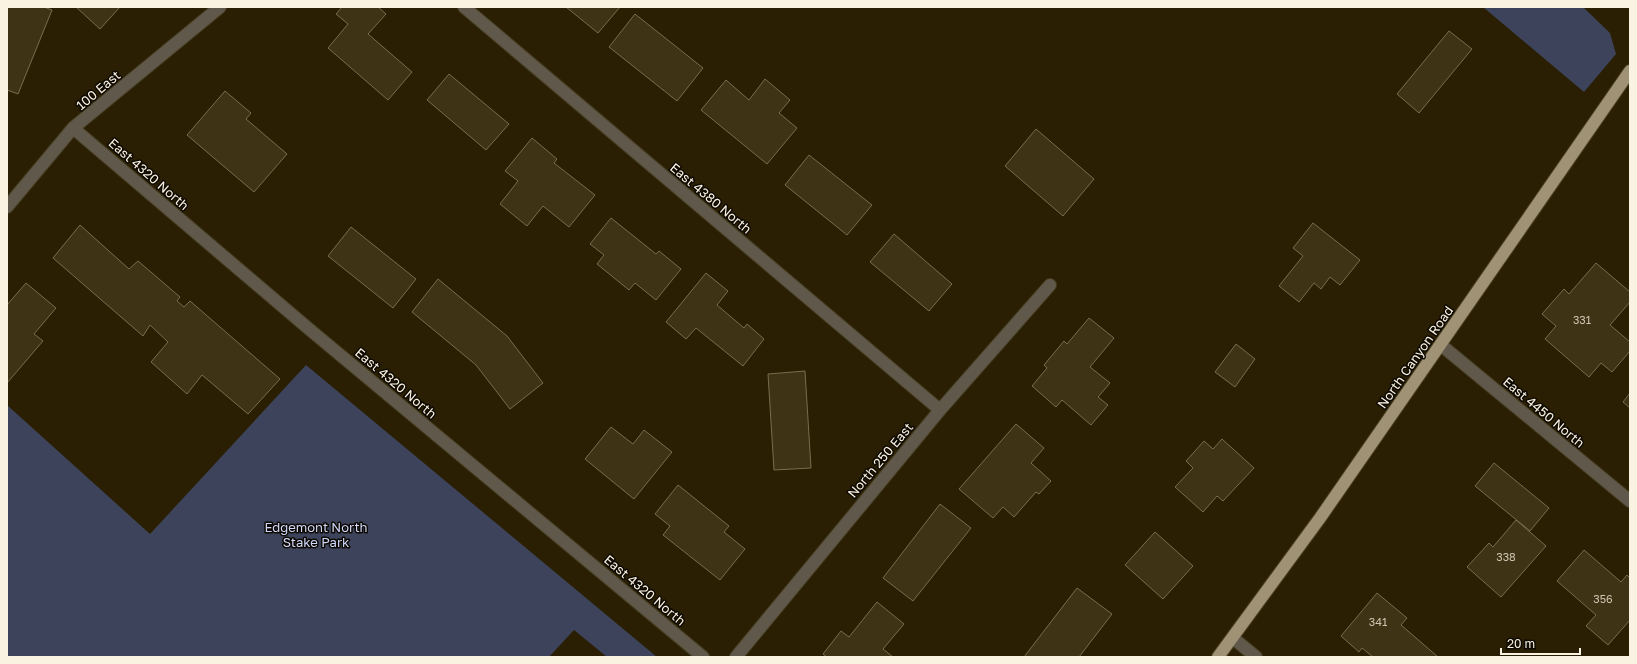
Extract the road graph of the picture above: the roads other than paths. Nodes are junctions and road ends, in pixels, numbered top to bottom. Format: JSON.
{"nodes":[{"id":1,"x":220,"y":7,"type":"edge"},
{"id":2,"x":464,"y":7,"type":"edge"},
{"id":3,"x":1630,"y":71,"type":"edge"},
{"id":4,"x":73,"y":128,"type":"junction"},
{"id":5,"x":7,"y":207,"type":"edge"},
{"id":6,"x":1050,"y":285,"type":"dead end"},
{"id":7,"x":1441,"y":344,"type":"junction"},
{"id":8,"x":940,"y":410,"type":"junction"},
{"id":9,"x":1630,"y":501,"type":"edge"},
{"id":10,"x":1233,"y":638,"type":"junction"},
{"id":11,"x":703,"y":657,"type":"edge"},
{"id":12,"x":736,"y":657,"type":"edge"},
{"id":13,"x":1218,"y":657,"type":"edge"},
{"id":14,"x":1256,"y":657,"type":"edge"}],
"edges":[{"from":1,"to":4,"type":"street","name":"100 East"},
{"from":2,"to":8,"type":"street","name":"East 4380 North"},
{"from":3,"to":7,"type":"main road","name":"North Canyon Road"},
{"from":4,"to":5,"type":"street","name":"100 East"},
{"from":4,"to":11,"type":"street","name":"East 4320 North"},
{"from":6,"to":8,"type":"street","name":"North 250 East"},
{"from":7,"to":9,"type":"street","name":"East 4450 North"},
{"from":7,"to":10,"type":"main road","name":"North Canyon Road"},
{"from":8,"to":12,"type":"street","name":"North 250 East"},
{"from":10,"to":13,"type":"main road","name":"North Canyon Road"},
{"from":10,"to":14,"type":"street"}]}
